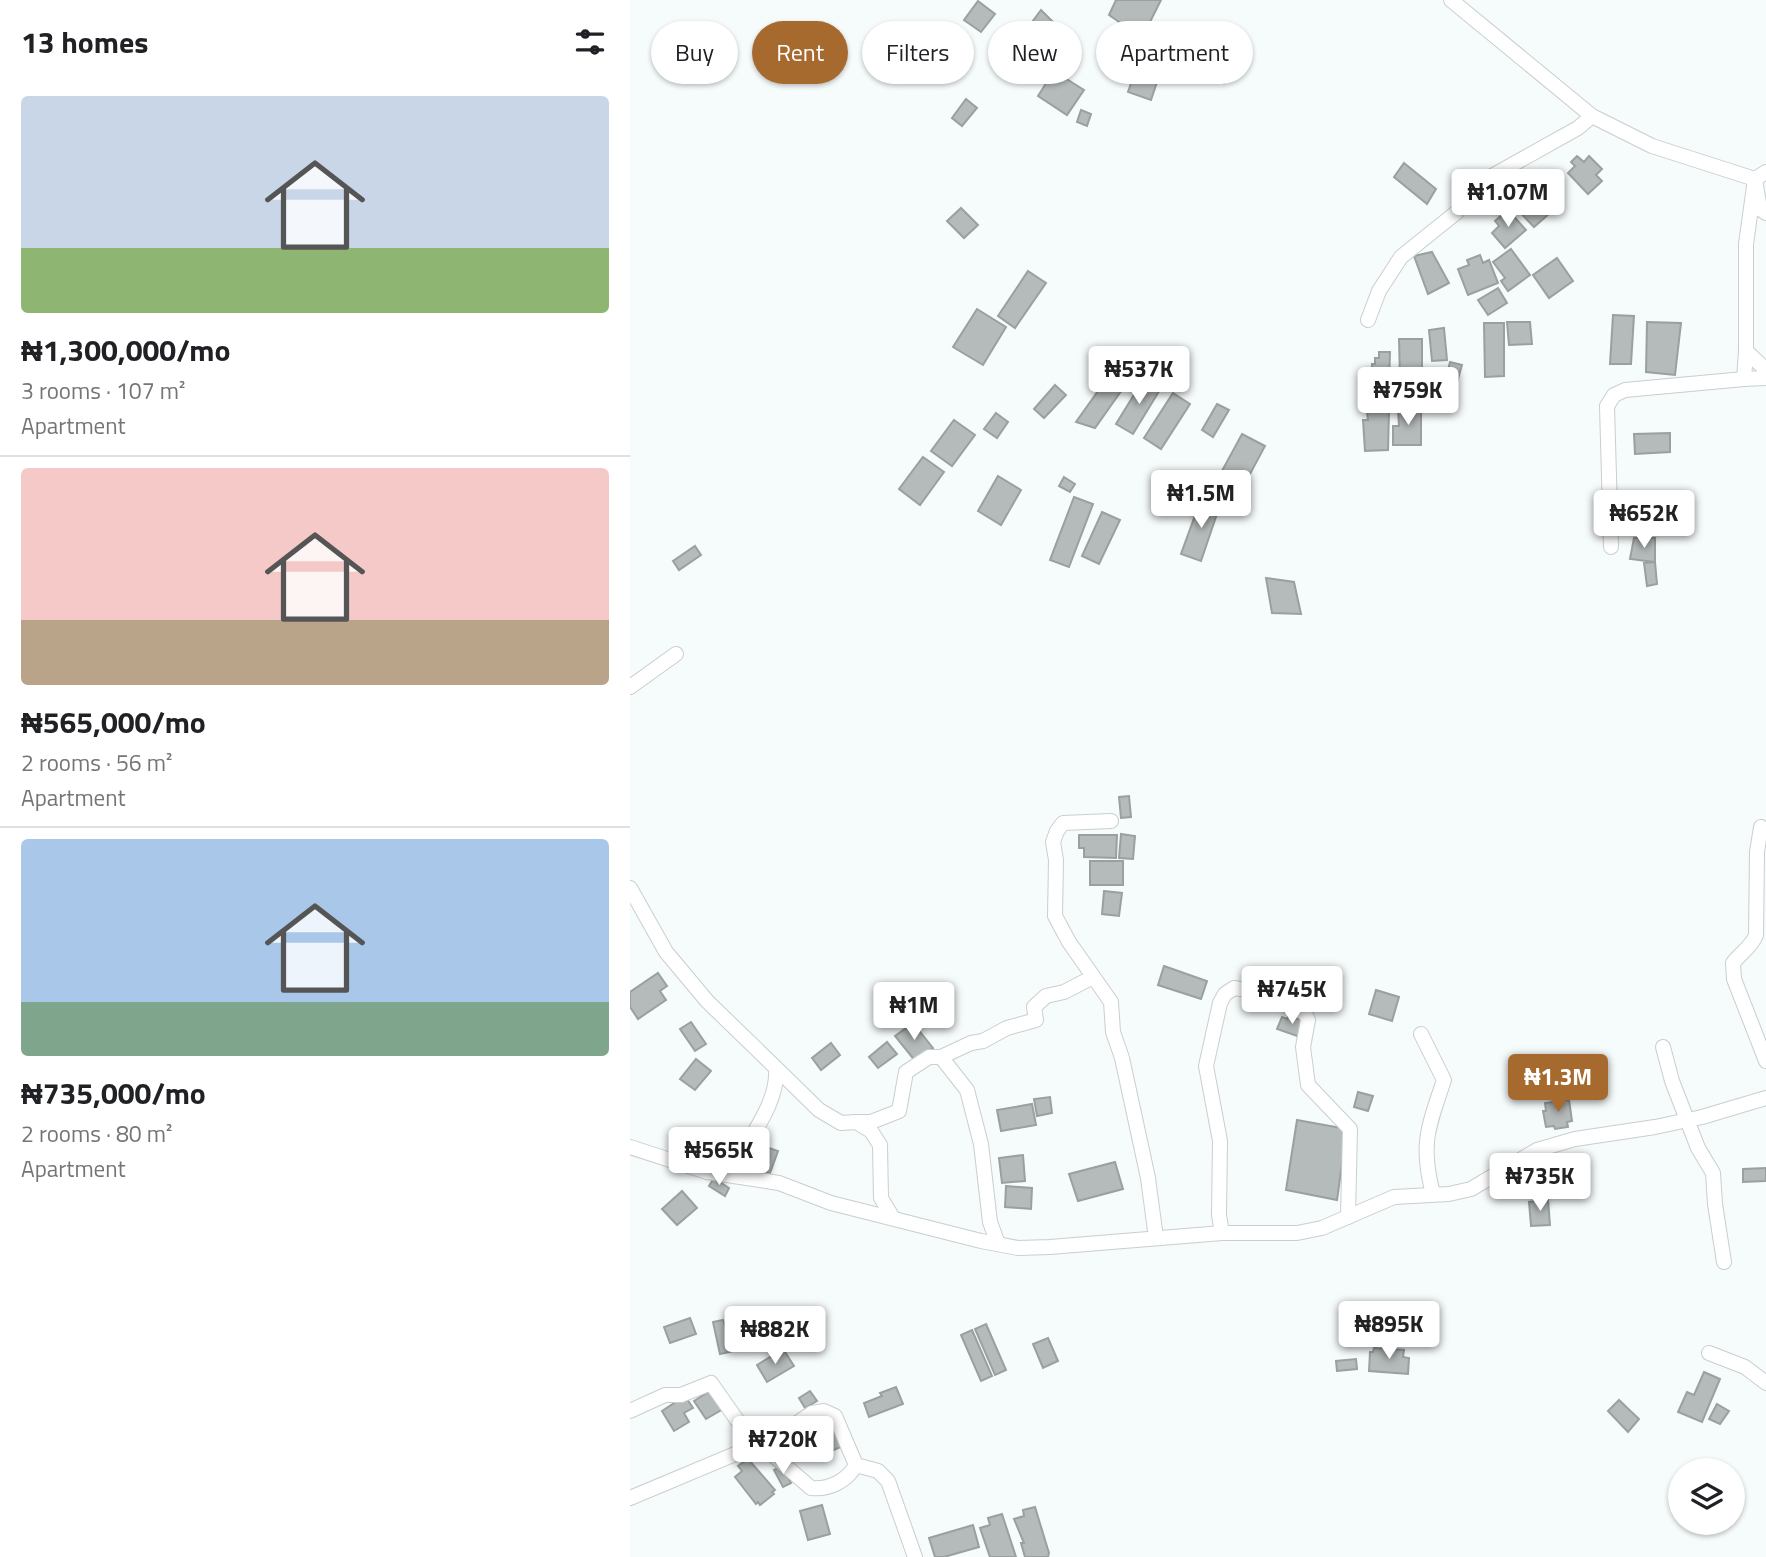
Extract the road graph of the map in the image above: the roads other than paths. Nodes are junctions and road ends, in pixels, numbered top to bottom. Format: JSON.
{"nodes":[{"id":1,"x":1451,"y":0,"type":"edge"},
{"id":2,"x":1592,"y":116,"type":"junction"},
{"id":3,"x":1760,"y":175,"type":"edge"},
{"id":4,"x":1766,"y":213,"type":"edge"},
{"id":5,"x":1368,"y":320,"type":"dead end"},
{"id":6,"x":1746,"y":351,"type":"junction"},
{"id":7,"x":1766,"y":370,"type":"edge"},
{"id":8,"x":1766,"y":378,"type":"edge"},
{"id":9,"x":1744,"y":379,"type":"junction"},
{"id":10,"x":1611,"y":547,"type":"dead end"},
{"id":11,"x":676,"y":654,"type":"dead end"},
{"id":12,"x":630,"y":687,"type":"edge"},
{"id":13,"x":1111,"y":821,"type":"dead end"},
{"id":14,"x":1761,"y":827,"type":"dead end"},
{"id":15,"x":630,"y":888,"type":"edge"},
{"id":16,"x":1093,"y":977,"type":"junction"},
{"id":17,"x":1421,"y":1034,"type":"dead end"},
{"id":18,"x":1662,"y":1047,"type":"dead end"},
{"id":19,"x":941,"y":1057,"type":"junction"},
{"id":20,"x":1766,"y":1061,"type":"edge"},
{"id":21,"x":776,"y":1068,"type":"junction"},
{"id":22,"x":1766,"y":1098,"type":"edge"},
{"id":23,"x":1687,"y":1120,"type":"junction"},
{"id":24,"x":856,"y":1122,"type":"junction"},
{"id":25,"x":630,"y":1147,"type":"edge"},
{"id":26,"x":732,"y":1174,"type":"junction"},
{"id":27,"x":1433,"y":1194,"type":"junction"},
{"id":28,"x":1348,"y":1217,"type":"junction"},
{"id":29,"x":893,"y":1218,"type":"junction"},
{"id":30,"x":1222,"y":1233,"type":"junction"},
{"id":31,"x":1156,"y":1238,"type":"junction"},
{"id":32,"x":998,"y":1244,"type":"junction"},
{"id":33,"x":1724,"y":1262,"type":"dead end"},
{"id":34,"x":1709,"y":1353,"type":"dead end"},
{"id":35,"x":1766,"y":1383,"type":"edge"},
{"id":36,"x":630,"y":1411,"type":"edge"},
{"id":37,"x":760,"y":1444,"type":"junction"},
{"id":38,"x":856,"y":1465,"type":"junction"},
{"id":39,"x":630,"y":1498,"type":"edge"},
{"id":40,"x":915,"y":1557,"type":"edge"}],
"edges":[{"from":1,"to":2,"type":"street"},
{"from":2,"to":3,"type":"street"},
{"from":2,"to":5,"type":"street"},
{"from":3,"to":4,"type":"street"},
{"from":3,"to":6,"type":"street"},
{"from":6,"to":7,"type":"street"},
{"from":6,"to":9,"type":"street"},
{"from":8,"to":9,"type":"street"},
{"from":9,"to":10,"type":"street"},
{"from":11,"to":12,"type":"street"},
{"from":13,"to":16,"type":"street"},
{"from":14,"to":20,"type":"street"},
{"from":15,"to":21,"type":"street"},
{"from":16,"to":19,"type":"street"},
{"from":16,"to":31,"type":"street"},
{"from":17,"to":27,"type":"street"},
{"from":18,"to":23,"type":"street"},
{"from":19,"to":24,"type":"street"},
{"from":19,"to":32,"type":"street"},
{"from":21,"to":24,"type":"street"},
{"from":21,"to":26,"type":"street"},
{"from":22,"to":23,"type":"street"},
{"from":23,"to":27,"type":"street"},
{"from":23,"to":33,"type":"street"},
{"from":24,"to":29,"type":"street"},
{"from":25,"to":26,"type":"street"},
{"from":26,"to":29,"type":"street"},
{"from":27,"to":28,"type":"street"},
{"from":28,"to":30,"type":"street"},
{"from":28,"to":30,"type":"street"},
{"from":29,"to":32,"type":"street"},
{"from":30,"to":31,"type":"street"},
{"from":31,"to":32,"type":"street"},
{"from":34,"to":35,"type":"street"},
{"from":36,"to":37,"type":"street"},
{"from":37,"to":38,"type":"street"},
{"from":37,"to":38,"type":"street"},
{"from":37,"to":39,"type":"street"},
{"from":38,"to":40,"type":"street"}]}
